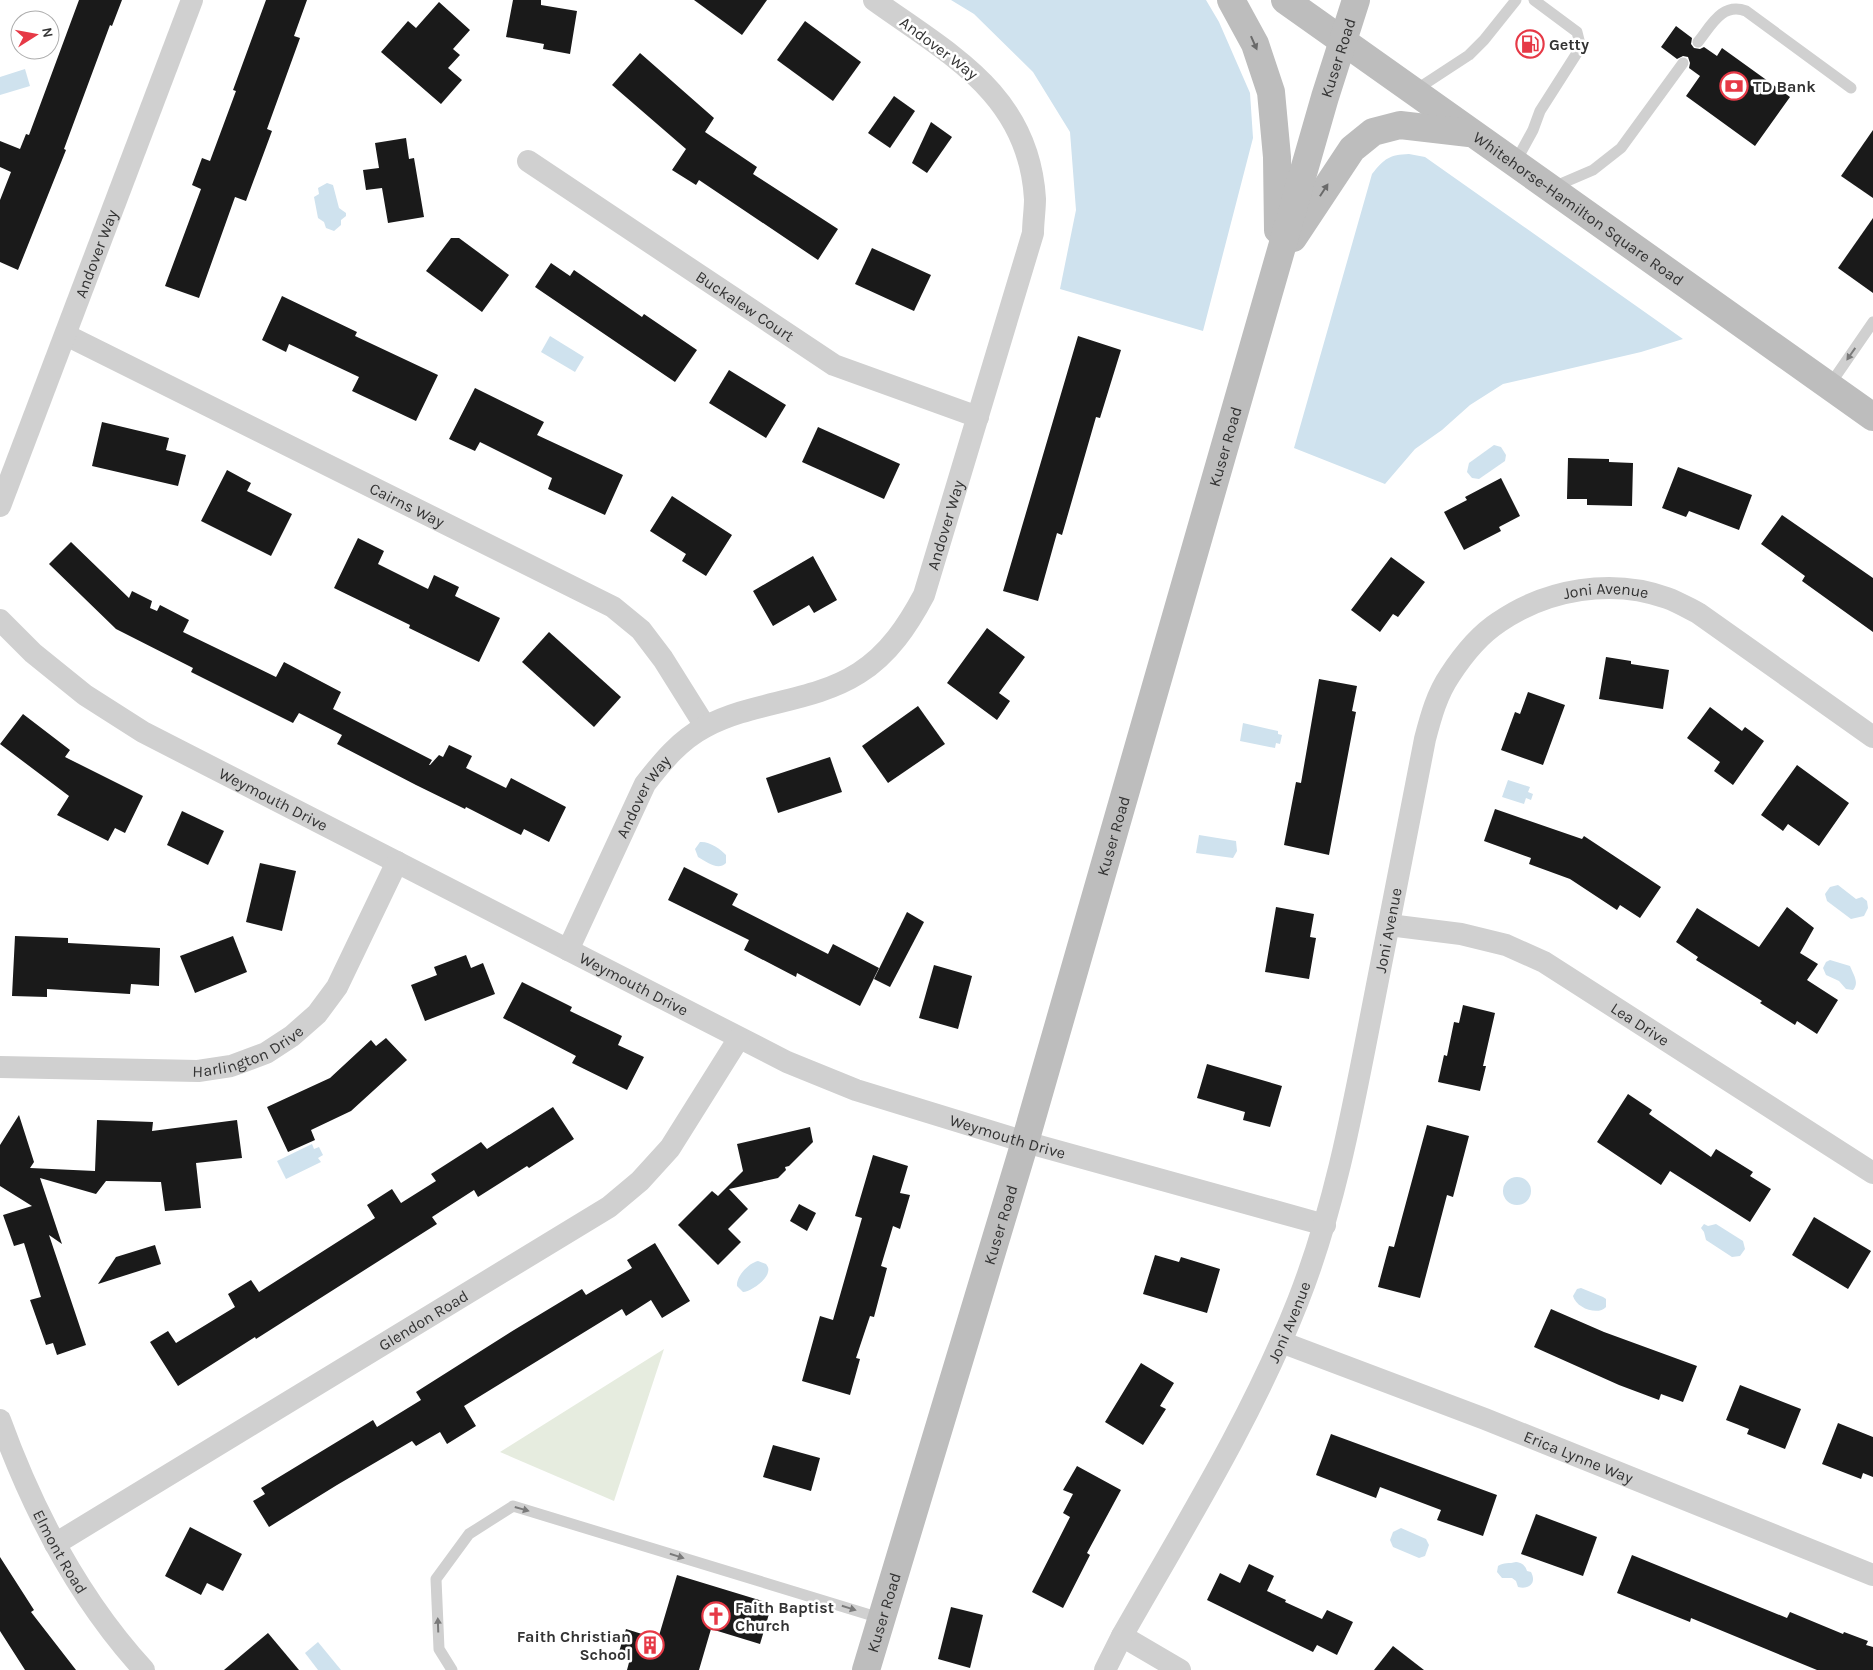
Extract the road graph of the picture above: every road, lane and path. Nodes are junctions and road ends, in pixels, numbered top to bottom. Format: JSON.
{"nodes":[{"id":1,"x":192,"y":0,"type":"edge"},
{"id":2,"x":874,"y":0,"type":"edge"},
{"id":3,"x":1231,"y":0,"type":"edge"},
{"id":4,"x":1285,"y":0,"type":"edge"},
{"id":5,"x":1356,"y":0,"type":"edge"},
{"id":6,"x":1516,"y":0,"type":"edge"},
{"id":7,"x":1534,"y":0,"type":"edge"},
{"id":8,"x":1343,"y":41,"type":"junction"},
{"id":9,"x":1698,"y":42,"type":"dead end"},
{"id":10,"x":1683,"y":63,"type":"dead end"},
{"id":11,"x":1851,"y":88,"type":"dead end"},
{"id":12,"x":1414,"y":91,"type":"junction"},
{"id":13,"x":1473,"y":133,"type":"junction"},
{"id":14,"x":528,"y":161,"type":"dead end"},
{"id":15,"x":1515,"y":163,"type":"junction"},
{"id":16,"x":1550,"y":188,"type":"junction"},
{"id":17,"x":1278,"y":260,"type":"junction"},
{"id":18,"x":1873,"y":322,"type":"edge"},
{"id":19,"x":66,"y":335,"type":"junction"},
{"id":20,"x":1829,"y":386,"type":"junction"},
{"id":21,"x":978,"y":417,"type":"junction"},
{"id":22,"x":1873,"y":418,"type":"edge"},
{"id":23,"x":0,"y":506,"type":"edge"},
{"id":24,"x":0,"y":620,"type":"edge"},
{"id":25,"x":706,"y":726,"type":"junction"},
{"id":26,"x":1873,"y":737,"type":"edge"},
{"id":27,"x":397,"y":862,"type":"junction"},
{"id":28,"x":1389,"y":925,"type":"junction"},
{"id":29,"x":568,"y":950,"type":"junction"},
{"id":30,"x":739,"y":1038,"type":"junction"},
{"id":31,"x":0,"y":1066,"type":"edge"},
{"id":32,"x":1025,"y":1142,"type":"junction"},
{"id":33,"x":1873,"y":1173,"type":"edge"},
{"id":34,"x":1325,"y":1225,"type":"junction"},
{"id":35,"x":1281,"y":1342,"type":"junction"},
{"id":36,"x":0,"y":1420,"type":"edge"},
{"id":37,"x":54,"y":1544,"type":"junction"},
{"id":38,"x":1873,"y":1575,"type":"edge"},
{"id":39,"x":880,"y":1618,"type":"junction"},
{"id":40,"x":1122,"y":1636,"type":"junction"},
{"id":41,"x":144,"y":1670,"type":"edge"},
{"id":42,"x":452,"y":1670,"type":"edge"},
{"id":43,"x":866,"y":1670,"type":"edge"},
{"id":44,"x":1105,"y":1670,"type":"edge"},
{"id":45,"x":1180,"y":1670,"type":"edge"}],
"edges":[{"from":1,"to":19,"type":"street","name":"Andover Way"},
{"from":2,"to":21,"type":"street","name":"Andover Way"},
{"from":3,"to":17,"type":"street","one_way":true},
{"from":4,"to":8,"type":"street","name":"Whitehorse-Hamilton Square Road"},
{"from":5,"to":8,"type":"street","name":"Kuser Road"},
{"from":6,"to":12,"type":"lane"},
{"from":7,"to":15,"type":"lane"},
{"from":8,"to":12,"type":"street","name":"Whitehorse-Hamilton Square Road"},
{"from":8,"to":17,"type":"street","name":"Kuser Road"},
{"from":9,"to":11,"type":"lane"},
{"from":10,"to":16,"type":"lane"},
{"from":12,"to":13,"type":"street","name":"Whitehorse-Hamilton Square Road"},
{"from":13,"to":15,"type":"street","name":"Whitehorse-Hamilton Square Road"},
{"from":17,"to":13,"type":"street","one_way":true},
{"from":14,"to":21,"type":"street","name":"Buckalew Court"},
{"from":15,"to":16,"type":"street","name":"Whitehorse-Hamilton Square Road"},
{"from":16,"to":20,"type":"street","name":"Whitehorse-Hamilton Square Road"},
{"from":17,"to":32,"type":"street","name":"Kuser Road"},
{"from":18,"to":20,"type":"lane","one_way":true},
{"from":19,"to":23,"type":"street","name":"Andover Way"},
{"from":19,"to":25,"type":"street","name":"Cairns Way"},
{"from":20,"to":22,"type":"street","name":"Whitehorse-Hamilton Square Road"},
{"from":21,"to":25,"type":"street","name":"Andover Way"},
{"from":24,"to":27,"type":"street","name":"Weymouth Drive"},
{"from":25,"to":29,"type":"street","name":"Andover Way"},
{"from":26,"to":28,"type":"street","name":"Joni Avenue"},
{"from":27,"to":29,"type":"street","name":"Weymouth Drive"},
{"from":27,"to":31,"type":"street","name":"Harlington Drive"},
{"from":28,"to":33,"type":"street","name":"Lea Drive"},
{"from":28,"to":34,"type":"street","name":"Joni Avenue"},
{"from":29,"to":30,"type":"street","name":"Weymouth Drive"},
{"from":30,"to":32,"type":"street","name":"Weymouth Drive"},
{"from":30,"to":37,"type":"street","name":"Glendon Road"},
{"from":32,"to":34,"type":"street","name":"Weymouth Drive"},
{"from":32,"to":39,"type":"street","name":"Kuser Road"},
{"from":34,"to":35,"type":"street","name":"Joni Avenue"},
{"from":35,"to":38,"type":"street","name":"Erica Lynne Way"},
{"from":35,"to":40,"type":"street","name":"Joni Avenue"},
{"from":36,"to":37,"type":"street","name":"Elmont Road"},
{"from":37,"to":41,"type":"street","name":"Elmont Road"},
{"from":42,"to":39,"type":"lane","one_way":true},
{"from":39,"to":43,"type":"street","name":"Kuser Road"},
{"from":40,"to":44,"type":"street","name":"Joni Avenue"},
{"from":40,"to":45,"type":"street"}]}
